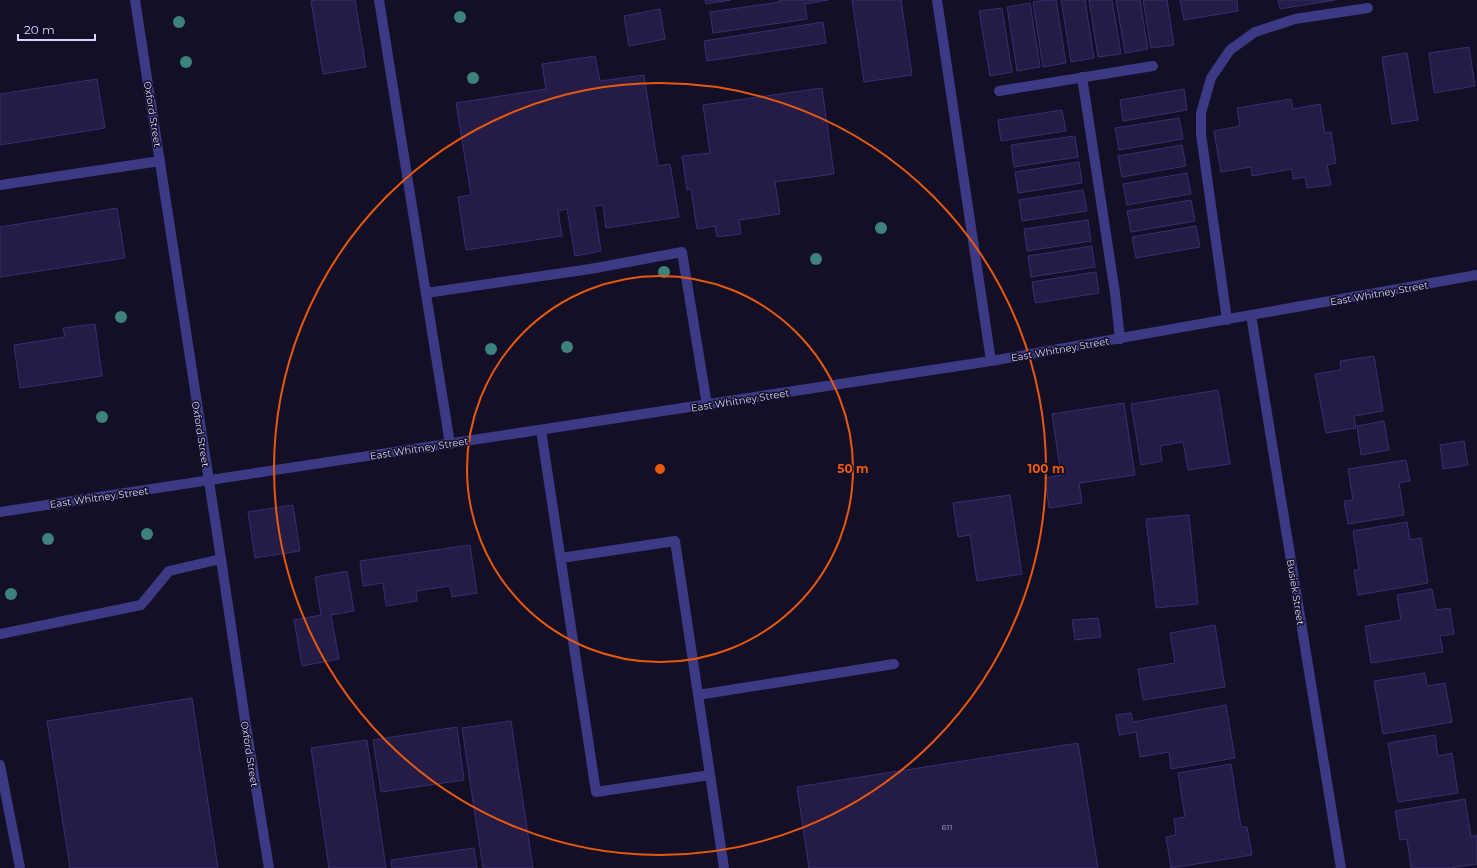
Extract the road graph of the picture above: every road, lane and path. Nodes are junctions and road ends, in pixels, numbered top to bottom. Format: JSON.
{"nodes":[{"id":1,"x":135,"y":0,"type":"edge"},
{"id":2,"x":379,"y":0,"type":"edge"},
{"id":3,"x":937,"y":0,"type":"edge"},
{"id":4,"x":1368,"y":8,"type":"dead end"},
{"id":5,"x":1154,"y":66,"type":"dead end"},
{"id":6,"x":1082,"y":77,"type":"junction"},
{"id":7,"x":999,"y":91,"type":"dead end"},
{"id":8,"x":160,"y":161,"type":"junction"},
{"id":9,"x":0,"y":185,"type":"edge"},
{"id":10,"x":1477,"y":275,"type":"edge"},
{"id":11,"x":426,"y":293,"type":"junction"},
{"id":12,"x":1251,"y":315,"type":"junction"},
{"id":13,"x":1227,"y":320,"type":"junction"},
{"id":14,"x":1120,"y":338,"type":"junction"},
{"id":15,"x":991,"y":361,"type":"junction"},
{"id":16,"x":707,"y":405,"type":"junction"},
{"id":17,"x":541,"y":430,"type":"junction"},
{"id":18,"x":450,"y":444,"type":"junction"},
{"id":19,"x":208,"y":481,"type":"junction"},
{"id":20,"x":0,"y":512,"type":"edge"},
{"id":21,"x":561,"y":558,"type":"junction"},
{"id":22,"x":221,"y":559,"type":"junction"},
{"id":23,"x":0,"y":634,"type":"edge"},
{"id":24,"x":894,"y":664,"type":"dead end"},
{"id":25,"x":698,"y":695,"type":"junction"},
{"id":26,"x":0,"y":765,"type":"edge"},
{"id":27,"x":710,"y":774,"type":"junction"},
{"id":28,"x":20,"y":868,"type":"edge"},
{"id":29,"x":269,"y":868,"type":"edge"},
{"id":30,"x":724,"y":868,"type":"edge"},
{"id":31,"x":1341,"y":868,"type":"edge"}],
"edges":[{"from":1,"to":8,"type":"street","name":"Oxford Street"},
{"from":2,"to":11,"type":"street"},
{"from":3,"to":15,"type":"street"},
{"from":4,"to":13,"type":"street"},
{"from":5,"to":6,"type":"street"},
{"from":6,"to":7,"type":"street"},
{"from":6,"to":14,"type":"street"},
{"from":8,"to":9,"type":"street"},
{"from":8,"to":19,"type":"street","name":"Oxford Street"},
{"from":10,"to":12,"type":"street","name":"East Whitney Street"},
{"from":11,"to":16,"type":"street"},
{"from":11,"to":18,"type":"street"},
{"from":12,"to":13,"type":"street","name":"East Whitney Street"},
{"from":12,"to":31,"type":"street","name":"Busiek Street"},
{"from":13,"to":14,"type":"street","name":"East Whitney Street"},
{"from":14,"to":15,"type":"street","name":"East Whitney Street"},
{"from":15,"to":16,"type":"street","name":"East Whitney Street"},
{"from":16,"to":17,"type":"street","name":"East Whitney Street"},
{"from":17,"to":18,"type":"street","name":"East Whitney Street"},
{"from":17,"to":21,"type":"street"},
{"from":18,"to":19,"type":"street","name":"East Whitney Street"},
{"from":19,"to":20,"type":"street","name":"East Whitney Street"},
{"from":19,"to":22,"type":"street","name":"Oxford Street"},
{"from":21,"to":25,"type":"street"},
{"from":21,"to":27,"type":"street"},
{"from":22,"to":23,"type":"street"},
{"from":22,"to":29,"type":"street","name":"Oxford Street"},
{"from":24,"to":25,"type":"street"},
{"from":25,"to":27,"type":"street"},
{"from":26,"to":28,"type":"street"},
{"from":27,"to":30,"type":"street"}]}
